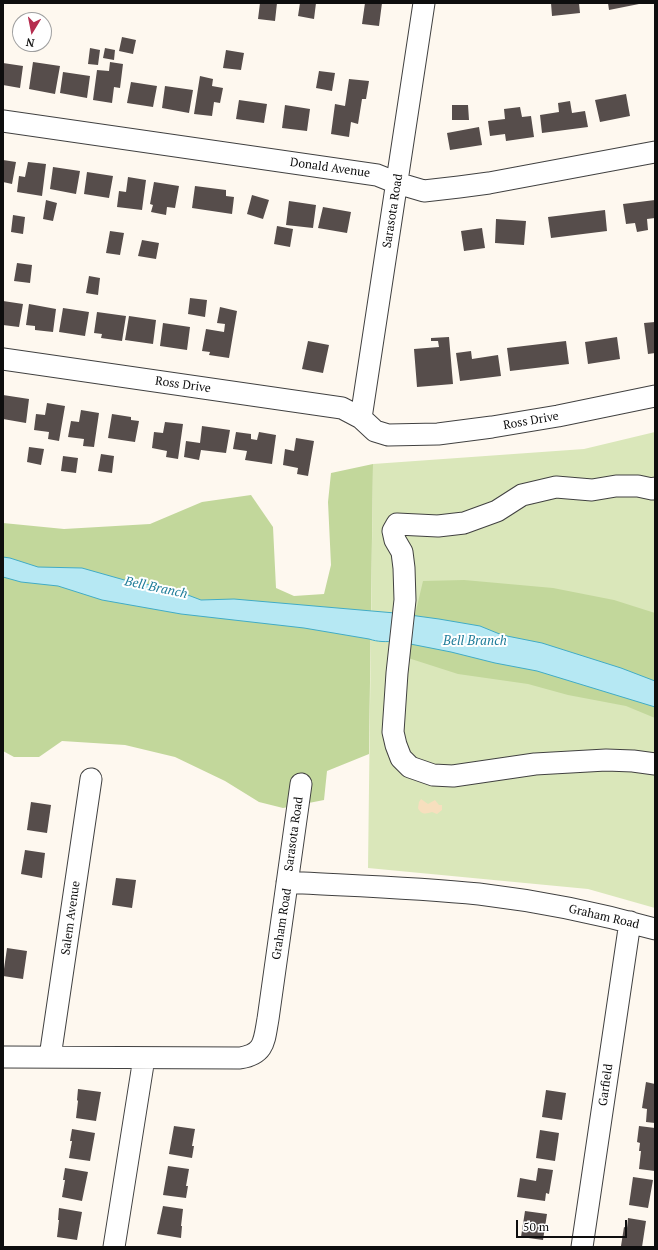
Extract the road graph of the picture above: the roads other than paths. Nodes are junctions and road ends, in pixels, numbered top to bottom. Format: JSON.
{"nodes":[{"id":1,"x":424,"y":3,"type":"edge"},
{"id":2,"x":3,"y":120,"type":"edge"},
{"id":3,"x":655,"y":152,"type":"edge"},
{"id":4,"x":397,"y":183,"type":"junction"},
{"id":5,"x":3,"y":359,"type":"edge"},
{"id":6,"x":655,"y":396,"type":"edge"},
{"id":7,"x":360,"y":418,"type":"junction"},
{"id":8,"x":655,"y":488,"type":"edge"},
{"id":9,"x":655,"y":764,"type":"edge"},
{"id":10,"x":91,"y":779,"type":"dead end"},
{"id":11,"x":301,"y":784,"type":"dead end"},
{"id":12,"x":287,"y":883,"type":"junction"},
{"id":13,"x":630,"y":922,"type":"junction"},
{"id":14,"x":655,"y":929,"type":"edge"},
{"id":15,"x":3,"y":1057,"type":"edge"},
{"id":16,"x":50,"y":1057,"type":"junction"},
{"id":17,"x":144,"y":1058,"type":"junction"},
{"id":18,"x":114,"y":1247,"type":"edge"},
{"id":19,"x":582,"y":1247,"type":"edge"}],
"edges":[{"from":1,"to":4,"type":"street","name":"Sarasota Road"},
{"from":2,"to":4,"type":"street","name":"Donald Avenue"},
{"from":3,"to":4,"type":"street","name":"Donald Avenue"},
{"from":4,"to":7,"type":"street","name":"Sarasota Road"},
{"from":5,"to":7,"type":"street","name":"Ross Drive"},
{"from":6,"to":7,"type":"street","name":"Ross Drive"},
{"from":8,"to":9,"type":"street"},
{"from":10,"to":16,"type":"street","name":"Salem Avenue"},
{"from":11,"to":12,"type":"street","name":"Sarasota Road"},
{"from":12,"to":13,"type":"street","name":"Graham Road"},
{"from":12,"to":17,"type":"street","name":"Graham Road"},
{"from":13,"to":14,"type":"street","name":"Graham Road"},
{"from":13,"to":19,"type":"street","name":"Garfield"},
{"from":15,"to":16,"type":"street","name":"Graham Road"},
{"from":16,"to":17,"type":"street","name":"Graham Road"},
{"from":17,"to":18,"type":"street"}]}
